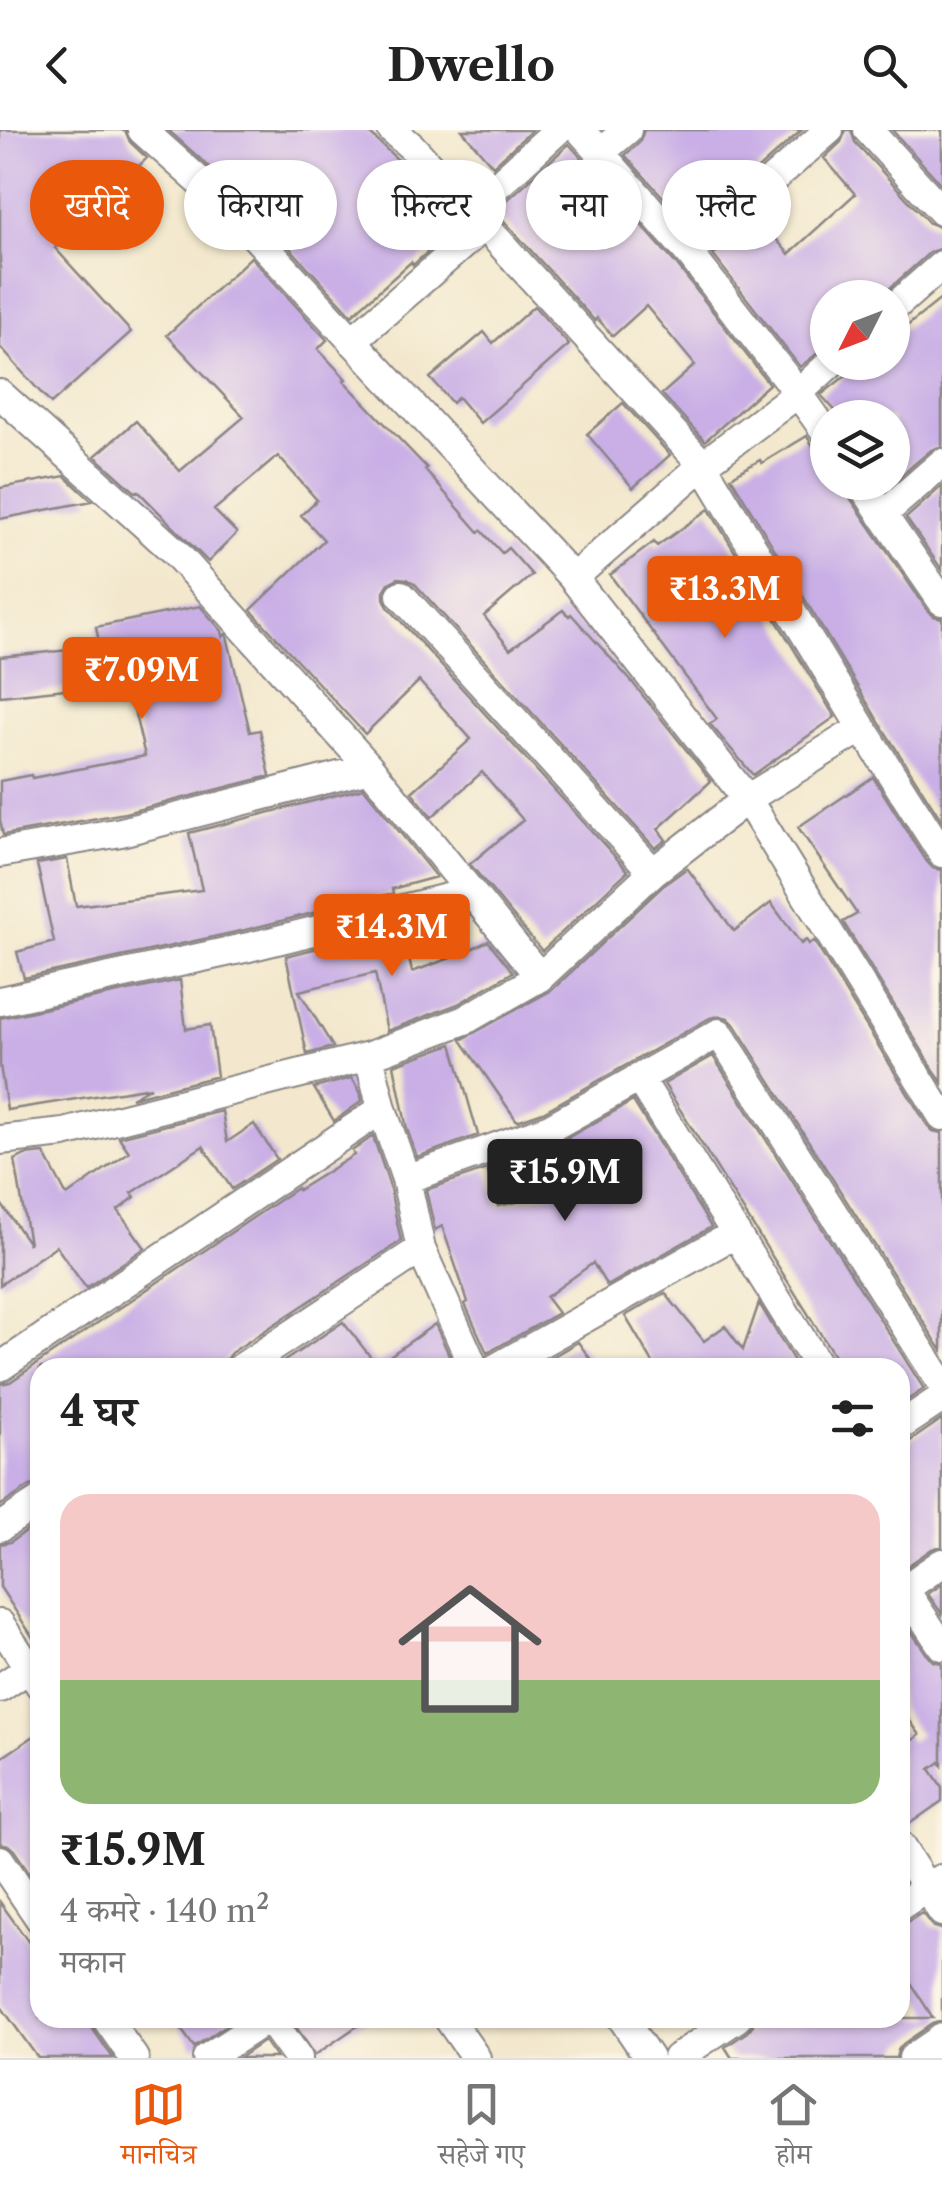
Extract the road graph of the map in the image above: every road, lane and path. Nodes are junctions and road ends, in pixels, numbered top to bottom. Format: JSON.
{"nodes":[{"id":1,"x":142,"y":130,"type":"edge"},
{"id":2,"x":392,"y":130,"type":"edge"},
{"id":3,"x":558,"y":130,"type":"edge"},
{"id":4,"x":580,"y":130,"type":"edge"},
{"id":5,"x":627,"y":130,"type":"edge"},
{"id":6,"x":829,"y":130,"type":"edge"},
{"id":7,"x":868,"y":130,"type":"edge"},
{"id":8,"x":601,"y":152,"type":"junction"},
{"id":9,"x":424,"y":160,"type":"edge"},
{"id":10,"x":506,"y":186,"type":"edge"},
{"id":11,"x":942,"y":211,"type":"edge"},
{"id":12,"x":444,"y":250,"type":"edge"},
{"id":13,"x":506,"y":250,"type":"edge"},
{"id":14,"x":688,"y":253,"type":"junction"},
{"id":15,"x":942,"y":265,"type":"edge"},
{"id":16,"x":910,"y":293,"type":"edge"},
{"id":17,"x":352,"y":341,"type":"junction"},
{"id":18,"x":812,"y":380,"type":"edge"},
{"id":19,"x":798,"y":393,"type":"junction"},
{"id":20,"x":0,"y":394,"type":"edge"},
{"id":21,"x":810,"y":410,"type":"edge"},
{"id":22,"x":942,"y":464,"type":"edge"},
{"id":23,"x":703,"y":465,"type":"junction"},
{"id":24,"x":872,"y":500,"type":"edge"},
{"id":25,"x":882,"y":515,"type":"junction"},
{"id":26,"x":573,"y":578,"type":"junction"},
{"id":27,"x":401,"y":594,"type":"dead end"},
{"id":28,"x":942,"y":601,"type":"edge"},
{"id":29,"x":862,"y":728,"type":"junction"},
{"id":30,"x":370,"y":768,"type":"junction"},
{"id":31,"x":747,"y":799,"type":"junction"},
{"id":32,"x":942,"y":853,"type":"edge"},
{"id":33,"x":0,"y":854,"type":"edge"},
{"id":34,"x":654,"y":872,"type":"junction"},
{"id":35,"x":471,"y":892,"type":"junction"},
{"id":36,"x":540,"y":977,"type":"junction"},
{"id":37,"x":0,"y":1001,"type":"edge"},
{"id":38,"x":369,"y":1056,"type":"junction"},
{"id":39,"x":639,"y":1078,"type":"junction"},
{"id":40,"x":382,"y":1109,"type":"junction"},
{"id":41,"x":942,"y":1116,"type":"edge"},
{"id":42,"x":0,"y":1140,"type":"edge"},
{"id":43,"x":406,"y":1178,"type":"junction"},
{"id":44,"x":736,"y":1233,"type":"junction"},
{"id":45,"x":420,"y":1249,"type":"junction"},
{"id":46,"x":257,"y":1358,"type":"edge"},
{"id":47,"x":469,"y":1358,"type":"edge"},
{"id":48,"x":514,"y":1358,"type":"edge"},
{"id":49,"x":813,"y":1358,"type":"edge"},
{"id":50,"x":0,"y":1366,"type":"edge"},
{"id":51,"x":942,"y":1384,"type":"edge"},
{"id":52,"x":942,"y":1398,"type":"edge"},
{"id":53,"x":910,"y":1419,"type":"edge"},
{"id":54,"x":30,"y":1508,"type":"edge"},
{"id":55,"x":0,"y":1527,"type":"edge"},
{"id":56,"x":942,"y":1563,"type":"edge"},
{"id":57,"x":910,"y":1585,"type":"edge"},
{"id":58,"x":910,"y":1601,"type":"edge"},
{"id":59,"x":0,"y":1624,"type":"edge"},
{"id":60,"x":942,"y":1646,"type":"edge"},
{"id":61,"x":30,"y":1664,"type":"edge"},
{"id":62,"x":30,"y":1675,"type":"edge"},
{"id":63,"x":0,"y":1688,"type":"edge"},
{"id":64,"x":910,"y":1859,"type":"edge"},
{"id":65,"x":0,"y":1860,"type":"edge"},
{"id":66,"x":937,"y":1893,"type":"edge"},
{"id":67,"x":910,"y":1902,"type":"edge"},
{"id":68,"x":30,"y":1904,"type":"edge"},
{"id":69,"x":113,"y":2028,"type":"edge"},
{"id":70,"x":254,"y":2028,"type":"edge"},
{"id":71,"x":276,"y":2028,"type":"edge"},
{"id":72,"x":455,"y":2028,"type":"edge"},
{"id":73,"x":629,"y":2028,"type":"edge"},
{"id":74,"x":722,"y":2028,"type":"edge"},
{"id":75,"x":942,"y":2038,"type":"edge"},
{"id":76,"x":134,"y":2058,"type":"edge"},
{"id":77,"x":207,"y":2058,"type":"edge"},
{"id":78,"x":298,"y":2058,"type":"edge"},
{"id":79,"x":476,"y":2058,"type":"edge"},
{"id":80,"x":649,"y":2058,"type":"edge"},
{"id":81,"x":677,"y":2058,"type":"edge"},
{"id":82,"x":913,"y":2058,"type":"edge"}],
"edges":[{"from":1,"to":17,"type":"street"},
{"from":2,"to":9,"type":"street"},
{"from":3,"to":10,"type":"street"},
{"from":4,"to":8,"type":"street"},
{"from":5,"to":8,"type":"street"},
{"from":6,"to":14,"type":"street"},
{"from":7,"to":11,"type":"street"},
{"from":8,"to":14,"type":"street"},
{"from":12,"to":17,"type":"street"},
{"from":13,"to":23,"type":"street"},
{"from":14,"to":19,"type":"street"},
{"from":15,"to":16,"type":"street"},
{"from":17,"to":26,"type":"street"},
{"from":18,"to":19,"type":"street"},
{"from":19,"to":21,"type":"street"},
{"from":19,"to":23,"type":"street"},
{"from":20,"to":30,"type":"street"},
{"from":22,"to":25,"type":"street"},
{"from":23,"to":26,"type":"street"},
{"from":23,"to":29,"type":"street"},
{"from":24,"to":25,"type":"street"},
{"from":25,"to":28,"type":"street"},
{"from":26,"to":31,"type":"street"},
{"from":27,"to":34,"type":"street"},
{"from":29,"to":31,"type":"street"},
{"from":29,"to":32,"type":"street"},
{"from":30,"to":33,"type":"street"},
{"from":30,"to":35,"type":"street"},
{"from":31,"to":34,"type":"street"},
{"from":31,"to":41,"type":"street"},
{"from":34,"to":36,"type":"street"},
{"from":35,"to":36,"type":"street"},
{"from":35,"to":37,"type":"street"},
{"from":36,"to":38,"type":"street"},
{"from":38,"to":40,"type":"street"},
{"from":38,"to":42,"type":"street"},
{"from":39,"to":43,"type":"street"},
{"from":39,"to":44,"type":"street"},
{"from":39,"to":51,"type":"street"},
{"from":40,"to":43,"type":"street"},
{"from":40,"to":50,"type":"street"},
{"from":43,"to":45,"type":"street"},
{"from":44,"to":48,"type":"street"},
{"from":44,"to":49,"type":"street"},
{"from":45,"to":46,"type":"street"},
{"from":45,"to":47,"type":"street"},
{"from":52,"to":53,"type":"street"},
{"from":54,"to":55,"type":"street"},
{"from":56,"to":57,"type":"street"},
{"from":58,"to":60,"type":"street"},
{"from":59,"to":61,"type":"street"},
{"from":62,"to":63,"type":"street"},
{"from":64,"to":66,"type":"street"},
{"from":65,"to":68,"type":"street"},
{"from":66,"to":67,"type":"street"},
{"from":69,"to":76,"type":"street"},
{"from":70,"to":77,"type":"street"},
{"from":71,"to":78,"type":"street"},
{"from":72,"to":79,"type":"street"},
{"from":73,"to":80,"type":"street"},
{"from":74,"to":81,"type":"street"},
{"from":75,"to":82,"type":"street"}]}
